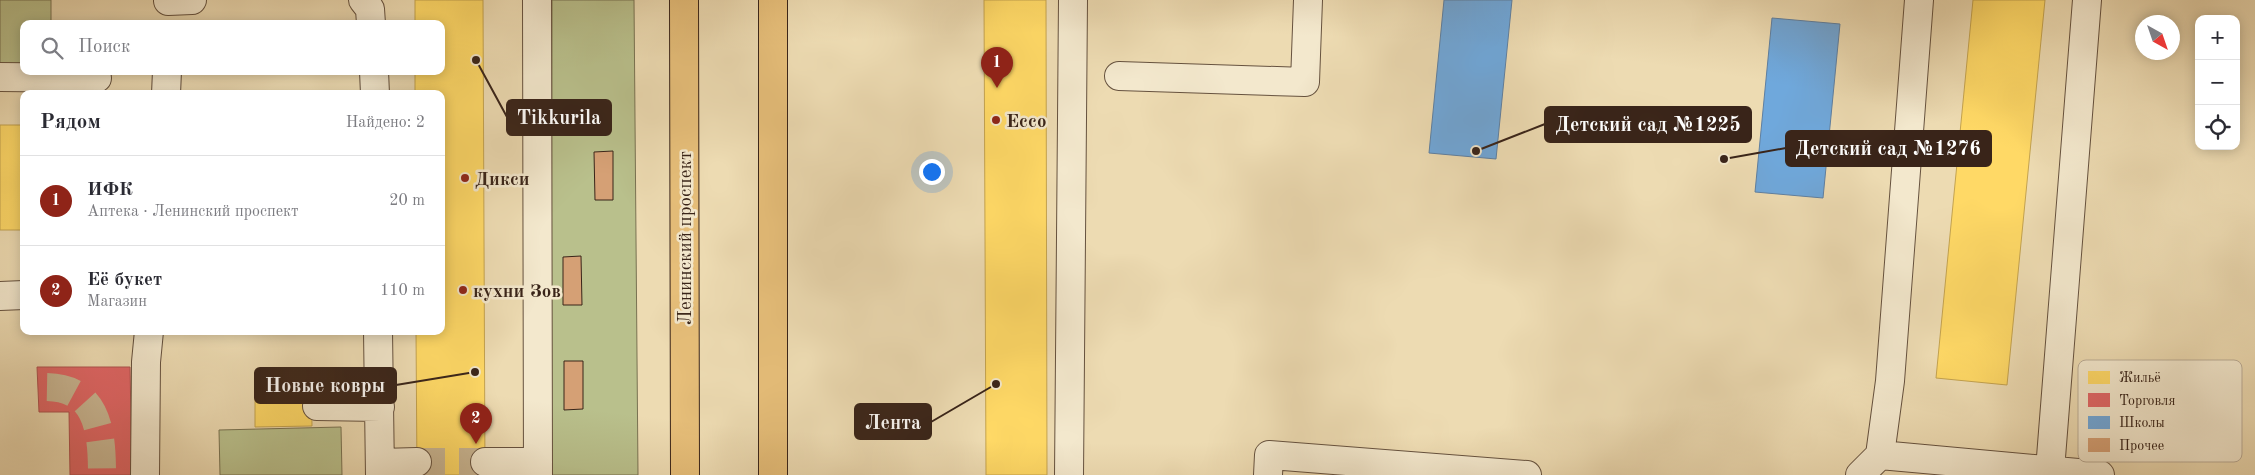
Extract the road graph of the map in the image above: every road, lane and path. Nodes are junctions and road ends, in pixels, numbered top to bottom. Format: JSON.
{"nodes":[{"id":1,"x":363,"y":0,"type":"edge"},
{"id":2,"x":537,"y":0,"type":"edge"},
{"id":3,"x":684,"y":0,"type":"edge"},
{"id":4,"x":774,"y":0,"type":"edge"},
{"id":5,"x":1073,"y":0,"type":"edge"},
{"id":6,"x":1308,"y":0,"type":"edge"},
{"id":7,"x":1919,"y":0,"type":"edge"},
{"id":8,"x":2087,"y":0,"type":"edge"},
{"id":9,"x":371,"y":20,"type":"edge"},
{"id":10,"x":167,"y":75,"type":"edge"},
{"id":11,"x":374,"y":75,"type":"edge"},
{"id":12,"x":1119,"y":76,"type":"dead end"},
{"id":13,"x":0,"y":77,"type":"edge"},
{"id":14,"x":97,"y":78,"type":"dead end"},
{"id":15,"x":166,"y":90,"type":"edge"},
{"id":16,"x":375,"y":90,"type":"edge"},
{"id":17,"x":20,"y":295,"type":"edge"},
{"id":18,"x":0,"y":296,"type":"edge"},
{"id":19,"x":149,"y":335,"type":"edge"},
{"id":20,"x":378,"y":335,"type":"edge"},
{"id":21,"x":317,"y":406,"type":"dead end"},
{"id":22,"x":380,"y":406,"type":"junction"},
{"id":23,"x":1880,"y":455,"type":"junction"},
{"id":24,"x":417,"y":462,"type":"tunnel mouth"},
{"id":25,"x":485,"y":462,"type":"tunnel mouth"},
{"id":26,"x":538,"y":468,"type":"edge"},
{"id":27,"x":380,"y":469,"type":"edge"},
{"id":28,"x":2050,"y":470,"type":"junction"},
{"id":29,"x":145,"y":475,"type":"edge"},
{"id":30,"x":685,"y":475,"type":"edge"},
{"id":31,"x":772,"y":475,"type":"edge"},
{"id":32,"x":1069,"y":475,"type":"edge"},
{"id":33,"x":1268,"y":475,"type":"edge"},
{"id":34,"x":1527,"y":475,"type":"edge"},
{"id":35,"x":1860,"y":475,"type":"edge"},
{"id":36,"x":2100,"y":475,"type":"edge"}],
"edges":[{"from":1,"to":9,"type":"street"},
{"from":2,"to":26,"type":"street"},
{"from":3,"to":30,"type":"main road","name":"Ленинский проспект"},
{"from":4,"to":31,"type":"main road"},
{"from":5,"to":32,"type":"street"},
{"from":6,"to":12,"type":"street"},
{"from":7,"to":23,"type":"street"},
{"from":8,"to":28,"type":"street"},
{"from":10,"to":15,"type":"street"},
{"from":11,"to":16,"type":"street"},
{"from":13,"to":14,"type":"street"},
{"from":17,"to":18,"type":"street"},
{"from":19,"to":29,"type":"street"},
{"from":20,"to":22,"type":"street"},
{"from":21,"to":22,"type":"street"},
{"from":22,"to":27,"type":"street"},
{"from":23,"to":28,"type":"street"},
{"from":23,"to":35,"type":"street"},
{"from":24,"to":27,"type":"street"},
{"from":25,"to":26,"type":"street"},
{"from":28,"to":36,"type":"street"},
{"from":33,"to":34,"type":"street"}]}
